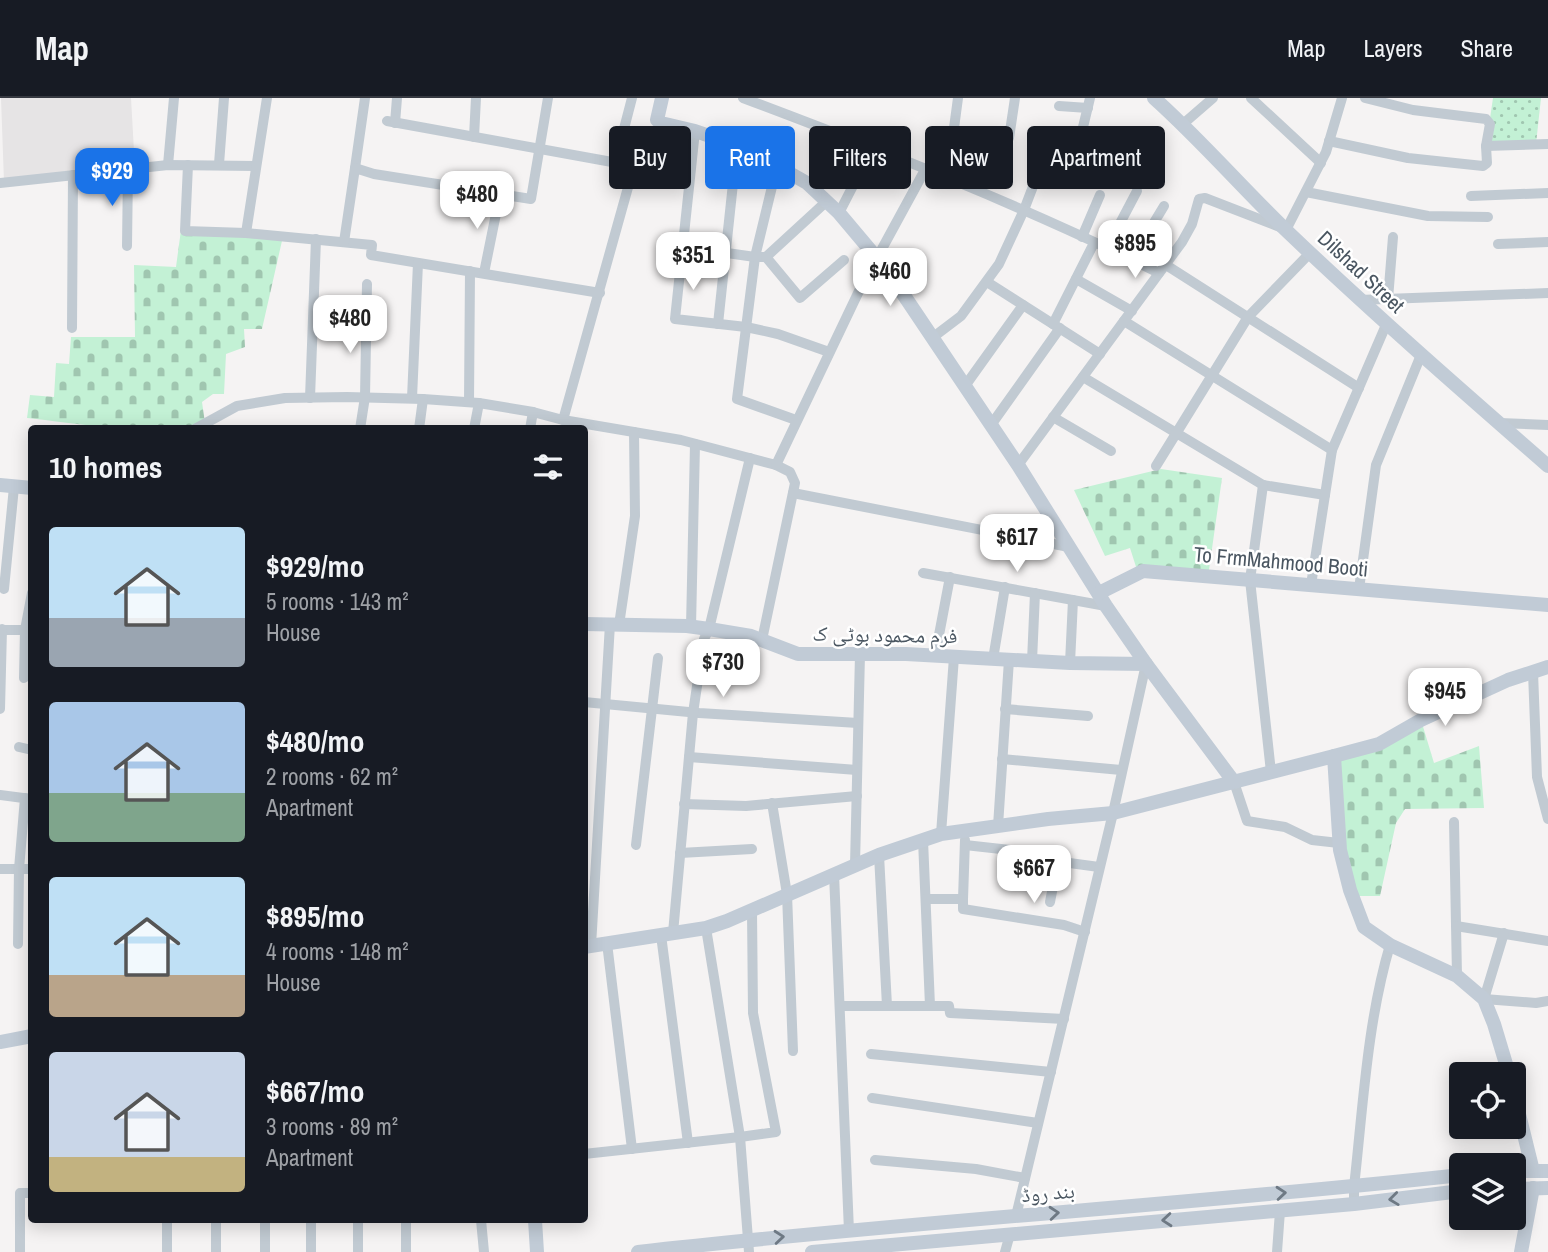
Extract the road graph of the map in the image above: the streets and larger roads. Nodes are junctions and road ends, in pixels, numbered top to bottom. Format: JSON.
{"nodes":[{"id":1,"x":174,"y":98,"type":"edge"},
{"id":2,"x":224,"y":98,"type":"edge"},
{"id":3,"x":267,"y":98,"type":"edge"},
{"id":4,"x":365,"y":98,"type":"edge"},
{"id":5,"x":397,"y":98,"type":"edge"},
{"id":6,"x":476,"y":98,"type":"edge"},
{"id":7,"x":548,"y":98,"type":"edge"},
{"id":8,"x":632,"y":98,"type":"edge"},
{"id":9,"x":662,"y":98,"type":"edge"},
{"id":10,"x":743,"y":98,"type":"edge"},
{"id":11,"x":958,"y":98,"type":"edge"},
{"id":12,"x":1015,"y":98,"type":"edge"},
{"id":13,"x":1154,"y":98,"type":"edge"},
{"id":14,"x":1213,"y":98,"type":"edge"},
{"id":15,"x":1251,"y":98,"type":"edge"},
{"id":16,"x":1342,"y":98,"type":"edge"},
{"id":17,"x":1365,"y":98,"type":"edge"},
{"id":18,"x":1089,"y":103,"type":"edge"},
{"id":19,"x":1059,"y":106,"type":"dead end"},
{"id":20,"x":1184,"y":124,"type":"junction"},
{"id":21,"x":625,"y":126,"type":"edge"},
{"id":22,"x":817,"y":126,"type":"edge"},
{"id":23,"x":954,"y":126,"type":"edge"},
{"id":24,"x":1011,"y":126,"type":"edge"},
{"id":25,"x":1083,"y":126,"type":"edge"},
{"id":26,"x":695,"y":131,"type":"junction"},
{"id":27,"x":705,"y":135,"type":"edge"},
{"id":28,"x":474,"y":137,"type":"junction"},
{"id":29,"x":1329,"y":141,"type":"junction"},
{"id":30,"x":1548,"y":144,"type":"edge"},
{"id":31,"x":1486,"y":146,"type":"junction"},
{"id":32,"x":539,"y":149,"type":"junction"},
{"id":33,"x":1321,"y":163,"type":"junction"},
{"id":34,"x":219,"y":164,"type":"junction"},
{"id":35,"x":168,"y":165,"type":"junction"},
{"id":36,"x":188,"y":165,"type":"junction"},
{"id":37,"x":256,"y":166,"type":"junction"},
{"id":38,"x":355,"y":167,"type":"junction"},
{"id":39,"x":128,"y":170,"type":"junction"},
{"id":40,"x":925,"y":170,"type":"edge"},
{"id":41,"x":73,"y":175,"type":"junction"},
{"id":42,"x":795,"y":176,"type":"edge"},
{"id":43,"x":0,"y":183,"type":"edge"},
{"id":44,"x":733,"y":189,"type":"edge"},
{"id":45,"x":771,"y":189,"type":"edge"},
{"id":46,"x":851,"y":189,"type":"edge"},
{"id":47,"x":975,"y":189,"type":"edge"},
{"id":48,"x":1032,"y":189,"type":"edge"},
{"id":49,"x":1137,"y":191,"type":"dead end"},
{"id":50,"x":1306,"y":192,"type":"junction"},
{"id":51,"x":1548,"y":192,"type":"edge"},
{"id":52,"x":500,"y":194,"type":"junction"},
{"id":53,"x":1100,"y":195,"type":"dead end"},
{"id":54,"x":1471,"y":196,"type":"dead end"},
{"id":55,"x":827,"y":201,"type":"junction"},
{"id":56,"x":1164,"y":206,"type":"dead end"},
{"id":57,"x":1024,"y":210,"type":"junction"},
{"id":58,"x":839,"y":212,"type":"junction"},
{"id":59,"x":1488,"y":217,"type":"dead end"},
{"id":60,"x":1285,"y":229,"type":"junction"},
{"id":61,"x":246,"y":233,"type":"junction"},
{"id":62,"x":1082,"y":237,"type":"junction"},
{"id":63,"x":1393,"y":237,"type":"dead end"},
{"id":64,"x":316,"y":239,"type":"junction"},
{"id":65,"x":344,"y":242,"type":"junction"},
{"id":66,"x":1548,"y":242,"type":"edge"},
{"id":67,"x":1094,"y":243,"type":"junction"},
{"id":68,"x":1498,"y":244,"type":"dead end"},
{"id":69,"x":127,"y":246,"type":"dead end"},
{"id":70,"x":1107,"y":248,"type":"junction"},
{"id":71,"x":706,"y":250,"type":"dead end"},
{"id":72,"x":726,"y":253,"type":"junction"},
{"id":73,"x":1310,"y":253,"type":"junction"},
{"id":74,"x":755,"y":257,"type":"junction"},
{"id":75,"x":766,"y":257,"type":"junction"},
{"id":76,"x":877,"y":258,"type":"junction"},
{"id":77,"x":844,"y":260,"type":"dead end"},
{"id":78,"x":1132,"y":260,"type":"junction"},
{"id":79,"x":418,"y":262,"type":"junction"},
{"id":80,"x":1163,"y":269,"type":"junction"},
{"id":81,"x":887,"y":270,"type":"junction"},
{"id":82,"x":470,"y":271,"type":"junction"},
{"id":83,"x":484,"y":273,"type":"junction"},
{"id":84,"x":1076,"y":279,"type":"junction"},
{"id":85,"x":987,"y":282,"type":"junction"},
{"id":86,"x":367,"y":284,"type":"dead end"},
{"id":87,"x":600,"y":293,"type":"junction"},
{"id":88,"x":1548,"y":293,"type":"edge"},
{"id":89,"x":1388,"y":299,"type":"junction"},
{"id":90,"x":1359,"y":300,"type":"junction"},
{"id":91,"x":1023,"y":304,"type":"junction"},
{"id":92,"x":1132,"y":311,"type":"junction"},
{"id":93,"x":1248,"y":317,"type":"junction"},
{"id":94,"x":1124,"y":321,"type":"junction"},
{"id":95,"x":718,"y":324,"type":"junction"},
{"id":96,"x":1385,"y":325,"type":"junction"},
{"id":97,"x":1056,"y":326,"type":"junction"},
{"id":98,"x":746,"y":327,"type":"junction"},
{"id":99,"x":72,"y":328,"type":"dead end"},
{"id":100,"x":932,"y":338,"type":"junction"},
{"id":101,"x":829,"y":352,"type":"junction"},
{"id":102,"x":1100,"y":354,"type":"junction"},
{"id":103,"x":1420,"y":355,"type":"junction"},
{"id":104,"x":1212,"y":375,"type":"junction"},
{"id":105,"x":1083,"y":377,"type":"junction"},
{"id":106,"x":965,"y":386,"type":"junction"},
{"id":107,"x":1359,"y":388,"type":"junction"},
{"id":108,"x":365,"y":397,"type":"junction"},
{"id":109,"x":310,"y":398,"type":"junction"},
{"id":110,"x":418,"y":398,"type":"junction"},
{"id":111,"x":474,"y":402,"type":"junction"},
{"id":112,"x":533,"y":412,"type":"junction"},
{"id":113,"x":1053,"y":418,"type":"junction"},
{"id":114,"x":563,"y":420,"type":"junction"},
{"id":115,"x":796,"y":420,"type":"junction"},
{"id":116,"x":1498,"y":423,"type":"junction"},
{"id":117,"x":202,"y":425,"type":"edge"},
{"id":118,"x":361,"y":425,"type":"edge"},
{"id":119,"x":419,"y":425,"type":"edge"},
{"id":120,"x":474,"y":425,"type":"edge"},
{"id":121,"x":531,"y":425,"type":"edge"},
{"id":122,"x":575,"y":425,"type":"edge"},
{"id":123,"x":992,"y":425,"type":"junction"},
{"id":124,"x":1548,"y":425,"type":"edge"},
{"id":125,"x":588,"y":427,"type":"edge"},
{"id":126,"x":634,"y":432,"type":"junction"},
{"id":127,"x":1176,"y":433,"type":"junction"},
{"id":128,"x":695,"y":444,"type":"junction"},
{"id":129,"x":1332,"y":450,"type":"junction"},
{"id":130,"x":1111,"y":451,"type":"dead end"},
{"id":131,"x":750,"y":458,"type":"junction"},
{"id":132,"x":776,"y":465,"type":"junction"},
{"id":133,"x":1018,"y":465,"type":"junction"},
{"id":134,"x":1156,"y":466,"type":"dead end"},
{"id":135,"x":1548,"y":466,"type":"edge"},
{"id":136,"x":1263,"y":485,"type":"junction"},
{"id":137,"x":7,"y":486,"type":"edge"},
{"id":138,"x":28,"y":488,"type":"edge"},
{"id":139,"x":793,"y":493,"type":"junction"},
{"id":140,"x":1325,"y":495,"type":"junction"},
{"id":141,"x":1069,"y":547,"type":"junction"},
{"id":142,"x":923,"y":573,"type":"dead end"},
{"id":143,"x":950,"y":578,"type":"junction"},
{"id":144,"x":1250,"y":580,"type":"junction"},
{"id":145,"x":1311,"y":585,"type":"junction"},
{"id":146,"x":1005,"y":587,"type":"junction"},
{"id":147,"x":4,"y":589,"type":"dead end"},
{"id":148,"x":1359,"y":589,"type":"junction"},
{"id":149,"x":1035,"y":593,"type":"junction"},
{"id":150,"x":1103,"y":599,"type":"junction"},
{"id":151,"x":1073,"y":600,"type":"junction"},
{"id":152,"x":1548,"y":605,"type":"edge"},
{"id":153,"x":28,"y":615,"type":"edge"},
{"id":154,"x":588,"y":624,"type":"edge"},
{"id":155,"x":615,"y":624,"type":"junction"},
{"id":156,"x":691,"y":626,"type":"junction"},
{"id":157,"x":1,"y":629,"type":"edge"},
{"id":158,"x":709,"y":629,"type":"junction"},
{"id":159,"x":25,"y":631,"type":"junction"},
{"id":160,"x":762,"y":640,"type":"junction"},
{"id":161,"x":860,"y":654,"type":"junction"},
{"id":162,"x":935,"y":656,"type":"junction"},
{"id":163,"x":954,"y":657,"type":"junction"},
{"id":164,"x":658,"y":658,"type":"dead end"},
{"id":165,"x":993,"y":659,"type":"junction"},
{"id":166,"x":1009,"y":660,"type":"junction"},
{"id":167,"x":1032,"y":661,"type":"junction"},
{"id":168,"x":1070,"y":663,"type":"junction"},
{"id":169,"x":1146,"y":664,"type":"junction"},
{"id":170,"x":1548,"y":667,"type":"edge"},
{"id":171,"x":1533,"y":672,"type":"junction"},
{"id":172,"x":24,"y":678,"type":"dead end"},
{"id":173,"x":588,"y":702,"type":"edge"},
{"id":174,"x":606,"y":704,"type":"junction"},
{"id":175,"x":0,"y":709,"type":"edge"},
{"id":176,"x":651,"y":709,"type":"junction"},
{"id":177,"x":1005,"y":709,"type":"junction"},
{"id":178,"x":693,"y":713,"type":"junction"},
{"id":179,"x":1088,"y":716,"type":"dead end"},
{"id":180,"x":859,"y":723,"type":"junction"},
{"id":181,"x":19,"y":747,"type":"dead end"},
{"id":182,"x":28,"y":749,"type":"edge"},
{"id":183,"x":1334,"y":755,"type":"junction"},
{"id":184,"x":689,"y":757,"type":"junction"},
{"id":185,"x":1002,"y":759,"type":"junction"},
{"id":186,"x":857,"y":769,"type":"junction"},
{"id":187,"x":1121,"y":770,"type":"junction"},
{"id":188,"x":1271,"y":772,"type":"junction"},
{"id":189,"x":1234,"y":782,"type":"junction"},
{"id":190,"x":0,"y":795,"type":"edge"},
{"id":191,"x":857,"y":796,"type":"junction"},
{"id":192,"x":28,"y":798,"type":"edge"},
{"id":193,"x":772,"y":803,"type":"junction"},
{"id":194,"x":684,"y":804,"type":"junction"},
{"id":195,"x":1113,"y":813,"type":"junction"},
{"id":196,"x":1548,"y":818,"type":"edge"},
{"id":197,"x":1454,"y":822,"type":"dead end"},
{"id":198,"x":998,"y":826,"type":"junction"},
{"id":199,"x":965,"y":829,"type":"junction"},
{"id":200,"x":941,"y":834,"type":"junction"},
{"id":201,"x":923,"y":840,"type":"junction"},
{"id":202,"x":1339,"y":843,"type":"junction"},
{"id":203,"x":636,"y":845,"type":"dead end"},
{"id":204,"x":965,"y":845,"type":"junction"},
{"id":205,"x":752,"y":849,"type":"dead end"},
{"id":206,"x":680,"y":853,"type":"junction"},
{"id":207,"x":879,"y":855,"type":"junction"},
{"id":208,"x":1058,"y":860,"type":"junction"},
{"id":209,"x":855,"y":865,"type":"junction"},
{"id":210,"x":1099,"y":867,"type":"junction"},
{"id":211,"x":19,"y":869,"type":"junction"},
{"id":212,"x":28,"y":869,"type":"edge"},
{"id":213,"x":0,"y":870,"type":"edge"},
{"id":214,"x":834,"y":874,"type":"junction"},
{"id":215,"x":786,"y":894,"type":"junction"},
{"id":216,"x":926,"y":899,"type":"junction"},
{"id":217,"x":963,"y":899,"type":"junction"},
{"id":218,"x":1050,"y":902,"type":"dead end"},
{"id":219,"x":752,"y":911,"type":"junction"},
{"id":220,"x":1456,"y":926,"type":"junction"},
{"id":221,"x":706,"y":928,"type":"junction"},
{"id":222,"x":1085,"y":932,"type":"junction"},
{"id":223,"x":1504,"y":933,"type":"junction"},
{"id":224,"x":667,"y":934,"type":"junction"},
{"id":225,"x":1548,"y":941,"type":"edge"},
{"id":226,"x":607,"y":943,"type":"junction"},
{"id":227,"x":18,"y":944,"type":"dead end"},
{"id":228,"x":1390,"y":945,"type":"junction"},
{"id":229,"x":588,"y":946,"type":"edge"},
{"id":230,"x":1457,"y":976,"type":"junction"},
{"id":231,"x":1484,"y":999,"type":"junction"},
{"id":232,"x":1548,"y":1001,"type":"edge"},
{"id":233,"x":840,"y":1006,"type":"junction"},
{"id":234,"x":887,"y":1006,"type":"junction"},
{"id":235,"x":930,"y":1006,"type":"junction"},
{"id":236,"x":1064,"y":1019,"type":"junction"},
{"id":237,"x":28,"y":1037,"type":"edge"},
{"id":238,"x":0,"y":1042,"type":"edge"},
{"id":239,"x":793,"y":1051,"type":"dead end"},
{"id":240,"x":871,"y":1054,"type":"dead end"},
{"id":241,"x":1505,"y":1062,"type":"edge"},
{"id":242,"x":1051,"y":1072,"type":"junction"},
{"id":243,"x":872,"y":1098,"type":"dead end"},
{"id":244,"x":1038,"y":1123,"type":"junction"},
{"id":245,"x":740,"y":1138,"type":"junction"},
{"id":246,"x":1525,"y":1139,"type":"edge"},
{"id":247,"x":688,"y":1143,"type":"junction"},
{"id":248,"x":632,"y":1149,"type":"junction"},
{"id":249,"x":588,"y":1154,"type":"edge"},
{"id":250,"x":875,"y":1160,"type":"dead end"},
{"id":251,"x":1526,"y":1171,"type":"edge"},
{"id":252,"x":1533,"y":1171,"type":"junction"},
{"id":253,"x":1548,"y":1171,"type":"edge"},
{"id":254,"x":1449,"y":1176,"type":"edge"},
{"id":255,"x":1025,"y":1178,"type":"junction"},
{"id":256,"x":1354,"y":1186,"type":"junction"},
{"id":257,"x":1541,"y":1188,"type":"edge"},
{"id":258,"x":28,"y":1193,"type":"edge"},
{"id":259,"x":1449,"y":1193,"type":"edge"},
{"id":260,"x":1354,"y":1205,"type":"junction"},
{"id":261,"x":1280,"y":1211,"type":"junction"},
{"id":262,"x":1016,"y":1216,"type":"junction"},
{"id":263,"x":167,"y":1223,"type":"edge"},
{"id":264,"x":216,"y":1223,"type":"edge"},
{"id":265,"x":265,"y":1223,"type":"edge"},
{"id":266,"x":311,"y":1223,"type":"edge"},
{"id":267,"x":358,"y":1223,"type":"edge"},
{"id":268,"x":406,"y":1223,"type":"edge"},
{"id":269,"x":481,"y":1223,"type":"edge"},
{"id":270,"x":535,"y":1223,"type":"edge"},
{"id":271,"x":849,"y":1231,"type":"junction"},
{"id":272,"x":1010,"y":1234,"type":"junction"},
{"id":273,"x":748,"y":1246,"type":"edge"},
{"id":274,"x":916,"y":1247,"type":"edge"},
{"id":275,"x":832,"y":1251,"type":"edge"},
{"id":276,"x":20,"y":1252,"type":"edge"},
{"id":277,"x":167,"y":1252,"type":"edge"},
{"id":278,"x":216,"y":1252,"type":"edge"},
{"id":279,"x":265,"y":1252,"type":"edge"},
{"id":280,"x":311,"y":1252,"type":"edge"},
{"id":281,"x":358,"y":1252,"type":"edge"},
{"id":282,"x":406,"y":1252,"type":"edge"},
{"id":283,"x":484,"y":1252,"type":"edge"},
{"id":284,"x":537,"y":1252,"type":"edge"},
{"id":285,"x":638,"y":1252,"type":"edge"},
{"id":286,"x":812,"y":1252,"type":"edge"},
{"id":287,"x":1005,"y":1252,"type":"edge"},
{"id":288,"x":1277,"y":1252,"type":"edge"},
{"id":289,"x":1521,"y":1252,"type":"edge"}],
"edges":[{"from":1,"to":35,"type":"street"},
{"from":2,"to":34,"type":"street"},
{"from":3,"to":37,"type":"street"},
{"from":4,"to":38,"type":"street"},
{"from":5,"to":28,"type":"street"},
{"from":6,"to":28,"type":"street"},
{"from":7,"to":32,"type":"street"},
{"from":8,"to":21,"type":"street"},
{"from":9,"to":26,"type":"street"},
{"from":10,"to":22,"type":"street"},
{"from":11,"to":23,"type":"street"},
{"from":12,"to":24,"type":"street"},
{"from":13,"to":20,"type":"street","name":"Dilshad Street"},
{"from":14,"to":20,"type":"street"},
{"from":15,"to":33,"type":"street"},
{"from":16,"to":29,"type":"street"},
{"from":17,"to":31,"type":"street"},
{"from":18,"to":19,"type":"street"},
{"from":18,"to":25,"type":"street"},
{"from":20,"to":60,"type":"street","name":"Dilshad Street"},
{"from":26,"to":27,"type":"street"},
{"from":26,"to":95,"type":"street"},
{"from":28,"to":32,"type":"street"},
{"from":29,"to":31,"type":"street"},
{"from":29,"to":33,"type":"street"},
{"from":30,"to":31,"type":"street"},
{"from":32,"to":52,"type":"street"},
{"from":32,"to":87,"type":"street"},
{"from":33,"to":50,"type":"street"},
{"from":34,"to":36,"type":"street"},
{"from":34,"to":37,"type":"street"},
{"from":35,"to":36,"type":"street"},
{"from":35,"to":39,"type":"street"},
{"from":36,"to":61,"type":"street"},
{"from":37,"to":61,"type":"street"},
{"from":38,"to":52,"type":"street"},
{"from":38,"to":65,"type":"street"},
{"from":39,"to":41,"type":"street"},
{"from":39,"to":69,"type":"street"},
{"from":40,"to":76,"type":"street"},
{"from":41,"to":43,"type":"street"},
{"from":41,"to":99,"type":"street"},
{"from":42,"to":55,"type":"street"},
{"from":44,"to":72,"type":"street"},
{"from":45,"to":74,"type":"street"},
{"from":46,"to":58,"type":"street"},
{"from":47,"to":57,"type":"street"},
{"from":48,"to":57,"type":"street"},
{"from":49,"to":70,"type":"street"},
{"from":50,"to":59,"type":"street"},
{"from":50,"to":60,"type":"street"},
{"from":51,"to":54,"type":"street"},
{"from":52,"to":83,"type":"street"},
{"from":53,"to":62,"type":"street"},
{"from":55,"to":58,"type":"street"},
{"from":55,"to":75,"type":"street"},
{"from":56,"to":78,"type":"street"},
{"from":57,"to":62,"type":"street"},
{"from":57,"to":85,"type":"street"},
{"from":58,"to":76,"type":"street"},
{"from":60,"to":73,"type":"street","name":"Dilshad Street"},
{"from":60,"to":80,"type":"street"},
{"from":61,"to":64,"type":"street"},
{"from":62,"to":67,"type":"street"},
{"from":63,"to":89,"type":"street"},
{"from":64,"to":65,"type":"street"},
{"from":64,"to":109,"type":"street"},
{"from":65,"to":79,"type":"street"},
{"from":66,"to":68,"type":"street"},
{"from":67,"to":70,"type":"street"},
{"from":67,"to":84,"type":"street"},
{"from":70,"to":78,"type":"street"},
{"from":71,"to":72,"type":"street"},
{"from":72,"to":74,"type":"street"},
{"from":72,"to":95,"type":"street"},
{"from":73,"to":90,"type":"street","name":"Dilshad Street"},
{"from":73,"to":93,"type":"street"},
{"from":74,"to":75,"type":"street"},
{"from":74,"to":98,"type":"street"},
{"from":75,"to":77,"type":"street"},
{"from":76,"to":81,"type":"street"},
{"from":78,"to":80,"type":"street"},
{"from":79,"to":82,"type":"street"},
{"from":79,"to":110,"type":"street"},
{"from":80,"to":92,"type":"street"},
{"from":80,"to":93,"type":"street"},
{"from":81,"to":100,"type":"street"},
{"from":81,"to":101,"type":"street"},
{"from":82,"to":83,"type":"street"},
{"from":82,"to":111,"type":"street"},
{"from":83,"to":87,"type":"street"},
{"from":84,"to":92,"type":"street"},
{"from":84,"to":97,"type":"street"},
{"from":85,"to":91,"type":"street"},
{"from":85,"to":100,"type":"street"},
{"from":86,"to":108,"type":"street"},
{"from":87,"to":114,"type":"street"},
{"from":88,"to":89,"type":"street"},
{"from":89,"to":90,"type":"street"},
{"from":90,"to":96,"type":"street","name":"Dilshad Street"},
{"from":91,"to":97,"type":"street"},
{"from":91,"to":106,"type":"street"},
{"from":92,"to":94,"type":"street"},
{"from":93,"to":104,"type":"street"},
{"from":93,"to":107,"type":"street"},
{"from":94,"to":102,"type":"street"},
{"from":94,"to":104,"type":"street"},
{"from":95,"to":98,"type":"street"},
{"from":96,"to":103,"type":"street","name":"Dilshad Street"},
{"from":96,"to":107,"type":"street"},
{"from":97,"to":102,"type":"street"},
{"from":97,"to":123,"type":"street"},
{"from":98,"to":101,"type":"street"},
{"from":98,"to":115,"type":"street"},
{"from":100,"to":106,"type":"street"},
{"from":101,"to":115,"type":"street"},
{"from":102,"to":105,"type":"street"},
{"from":103,"to":116,"type":"street","name":"Dilshad Street"},
{"from":103,"to":148,"type":"street"},
{"from":104,"to":127,"type":"street"},
{"from":104,"to":129,"type":"street"},
{"from":105,"to":113,"type":"street"},
{"from":105,"to":127,"type":"street"},
{"from":106,"to":123,"type":"street"},
{"from":107,"to":129,"type":"street"},
{"from":108,"to":109,"type":"street"},
{"from":108,"to":110,"type":"street"},
{"from":108,"to":118,"type":"street"},
{"from":109,"to":117,"type":"street"},
{"from":110,"to":111,"type":"street"},
{"from":110,"to":119,"type":"street"},
{"from":111,"to":112,"type":"street"},
{"from":111,"to":120,"type":"street"},
{"from":112,"to":114,"type":"street"},
{"from":112,"to":121,"type":"street"},
{"from":113,"to":130,"type":"street"},
{"from":113,"to":133,"type":"street"},
{"from":114,"to":122,"type":"street"},
{"from":115,"to":132,"type":"street"},
{"from":116,"to":124,"type":"street"},
{"from":116,"to":135,"type":"street","name":"Dilshad Street"},
{"from":123,"to":133,"type":"street"},
{"from":125,"to":126,"type":"street"},
{"from":126,"to":128,"type":"street"},
{"from":126,"to":155,"type":"street"},
{"from":127,"to":134,"type":"street"},
{"from":127,"to":136,"type":"street"},
{"from":128,"to":131,"type":"street"},
{"from":128,"to":156,"type":"street"},
{"from":129,"to":140,"type":"street"},
{"from":131,"to":132,"type":"street"},
{"from":131,"to":158,"type":"street"},
{"from":132,"to":139,"type":"street"},
{"from":133,"to":141,"type":"street"},
{"from":136,"to":140,"type":"street"},
{"from":136,"to":144,"type":"street"},
{"from":137,"to":138,"type":"street"},
{"from":137,"to":147,"type":"street"},
{"from":139,"to":141,"type":"street"},
{"from":139,"to":160,"type":"street"},
{"from":140,"to":145,"type":"street"},
{"from":141,"to":150,"type":"street"},
{"from":142,"to":143,"type":"street"},
{"from":143,"to":146,"type":"street"},
{"from":143,"to":162,"type":"street"},
{"from":144,"to":145,"type":"street","name":"To FrmMahmood Booti"},
{"from":144,"to":150,"type":"street","name":"To FrmMahmood Booti"},
{"from":144,"to":188,"type":"street"},
{"from":145,"to":148,"type":"street","name":"To FrmMahmood Booti"},
{"from":146,"to":149,"type":"street"},
{"from":146,"to":165,"type":"street"},
{"from":148,"to":152,"type":"street","name":"To FrmMahmood Booti"},
{"from":149,"to":151,"type":"street"},
{"from":149,"to":167,"type":"street"},
{"from":150,"to":151,"type":"street"},
{"from":150,"to":169,"type":"street"},
{"from":151,"to":168,"type":"street"},
{"from":153,"to":159,"type":"street"},
{"from":154,"to":155,"type":"street","name":"فرم محمود بوٹی ک"},
{"from":155,"to":156,"type":"street","name":"فرم محمود بوٹی ک"},
{"from":155,"to":174,"type":"street"},
{"from":156,"to":158,"type":"street","name":"فرم محمود بوٹی ک"},
{"from":157,"to":159,"type":"street"},
{"from":157,"to":175,"type":"street"},
{"from":158,"to":160,"type":"street","name":"فرم محمود بوٹی ک"},
{"from":158,"to":178,"type":"street"},
{"from":159,"to":172,"type":"street"},
{"from":160,"to":161,"type":"street","name":"فرم محمود بوٹی ک"},
{"from":161,"to":162,"type":"street","name":"فرم محمود بوٹی ک"},
{"from":161,"to":180,"type":"street"},
{"from":162,"to":163,"type":"street","name":"فرم محمود بوٹی ک"},
{"from":163,"to":165,"type":"street","name":"فرم محمود بوٹی ک"},
{"from":163,"to":200,"type":"street"},
{"from":164,"to":176,"type":"street"},
{"from":165,"to":166,"type":"street","name":"فرم محمود بوٹی ک"},
{"from":166,"to":167,"type":"street","name":"فرم محمود بوٹی ک"},
{"from":166,"to":177,"type":"street"},
{"from":167,"to":168,"type":"street","name":"فرم محمود بوٹی ک"},
{"from":168,"to":169,"type":"street","name":"فرم محمود بوٹی ک"},
{"from":169,"to":187,"type":"street"},
{"from":169,"to":189,"type":"street"},
{"from":170,"to":171,"type":"street"},
{"from":171,"to":183,"type":"street"},
{"from":171,"to":196,"type":"street"},
{"from":173,"to":174,"type":"street"},
{"from":174,"to":176,"type":"street"},
{"from":174,"to":229,"type":"street"},
{"from":176,"to":178,"type":"street"},
{"from":176,"to":203,"type":"street"},
{"from":177,"to":179,"type":"street"},
{"from":177,"to":185,"type":"street"},
{"from":178,"to":180,"type":"street"},
{"from":178,"to":184,"type":"street"},
{"from":180,"to":186,"type":"street"},
{"from":181,"to":182,"type":"street"},
{"from":183,"to":188,"type":"street"},
{"from":183,"to":202,"type":"street"},
{"from":184,"to":186,"type":"street"},
{"from":184,"to":194,"type":"street"},
{"from":185,"to":187,"type":"street"},
{"from":185,"to":198,"type":"street"},
{"from":186,"to":191,"type":"street"},
{"from":187,"to":195,"type":"street"},
{"from":188,"to":189,"type":"street"},
{"from":189,"to":195,"type":"street"},
{"from":189,"to":202,"type":"street"},
{"from":190,"to":192,"type":"street"},
{"from":191,"to":193,"type":"street"},
{"from":191,"to":209,"type":"street"},
{"from":192,"to":211,"type":"street"},
{"from":193,"to":194,"type":"street"},
{"from":193,"to":215,"type":"street"},
{"from":194,"to":206,"type":"street"},
{"from":195,"to":198,"type":"street"},
{"from":195,"to":210,"type":"street"},
{"from":197,"to":220,"type":"street"},
{"from":198,"to":199,"type":"street"},
{"from":199,"to":200,"type":"street"},
{"from":199,"to":204,"type":"street"},
{"from":200,"to":201,"type":"street"},
{"from":201,"to":207,"type":"street"},
{"from":201,"to":216,"type":"street"},
{"from":202,"to":228,"type":"street"},
{"from":204,"to":208,"type":"street"},
{"from":204,"to":217,"type":"street"},
{"from":205,"to":206,"type":"street"},
{"from":206,"to":224,"type":"street"},
{"from":207,"to":209,"type":"street"},
{"from":207,"to":234,"type":"street"},
{"from":208,"to":210,"type":"street"},
{"from":208,"to":218,"type":"street"},
{"from":209,"to":214,"type":"street"},
{"from":210,"to":222,"type":"street"},
{"from":211,"to":212,"type":"street"},
{"from":211,"to":213,"type":"street"},
{"from":211,"to":227,"type":"street"},
{"from":214,"to":215,"type":"street"},
{"from":214,"to":233,"type":"street"},
{"from":215,"to":219,"type":"street"},
{"from":215,"to":239,"type":"street"},
{"from":216,"to":217,"type":"street"},
{"from":216,"to":235,"type":"street"},
{"from":217,"to":222,"type":"street"},
{"from":219,"to":221,"type":"street"},
{"from":219,"to":245,"type":"street"},
{"from":220,"to":223,"type":"street"},
{"from":220,"to":230,"type":"street"},
{"from":221,"to":224,"type":"street"},
{"from":221,"to":245,"type":"street"},
{"from":222,"to":236,"type":"street"},
{"from":223,"to":225,"type":"street"},
{"from":223,"to":231,"type":"street"},
{"from":224,"to":226,"type":"street"},
{"from":224,"to":247,"type":"street"},
{"from":226,"to":229,"type":"street"},
{"from":226,"to":248,"type":"street"},
{"from":228,"to":230,"type":"street"},
{"from":228,"to":256,"type":"street"},
{"from":230,"to":231,"type":"street"},
{"from":231,"to":232,"type":"street"},
{"from":231,"to":241,"type":"street"},
{"from":233,"to":234,"type":"street"},
{"from":233,"to":271,"type":"street"},
{"from":234,"to":235,"type":"street"},
{"from":235,"to":236,"type":"street"},
{"from":236,"to":242,"type":"street"},
{"from":237,"to":238,"type":"street"},
{"from":240,"to":242,"type":"street"},
{"from":242,"to":244,"type":"street"},
{"from":243,"to":244,"type":"street"},
{"from":244,"to":255,"type":"street"},
{"from":245,"to":247,"type":"street"},
{"from":245,"to":273,"type":"street"},
{"from":246,"to":252,"type":"street"},
{"from":247,"to":248,"type":"street"},
{"from":248,"to":249,"type":"street"},
{"from":250,"to":255,"type":"street"},
{"from":251,"to":252,"type":"street"},
{"from":252,"to":253,"type":"street"},
{"from":254,"to":256,"type":"street","name":"بند روڈ"},
{"from":255,"to":262,"type":"street"},
{"from":256,"to":260,"type":"street"},
{"from":262,"to":256,"type":"street","name":"بند روڈ","one_way":true},
{"from":257,"to":289,"type":"street"},
{"from":258,"to":276,"type":"street"},
{"from":259,"to":260,"type":"street","name":"بند روڈ","one_way":true},
{"from":260,"to":261,"type":"street","name":"بند روڈ"},
{"from":261,"to":272,"type":"street","name":"بند روڈ","one_way":true},
{"from":261,"to":288,"type":"street"},
{"from":262,"to":271,"type":"street","name":"بند روڈ"},
{"from":263,"to":277,"type":"street"},
{"from":264,"to":278,"type":"street"},
{"from":265,"to":279,"type":"street"},
{"from":266,"to":280,"type":"street"},
{"from":267,"to":281,"type":"street"},
{"from":268,"to":282,"type":"street"},
{"from":269,"to":283,"type":"street"},
{"from":270,"to":284,"type":"street"},
{"from":273,"to":271,"type":"street","name":"بند روڈ","one_way":true},
{"from":272,"to":274,"type":"street","name":"بند روڈ"},
{"from":272,"to":287,"type":"street"},
{"from":273,"to":285,"type":"street","name":"بند روڈ"},
{"from":274,"to":275,"type":"street","name":"بند روڈ"},
{"from":275,"to":286,"type":"street","name":"بند روڈ"}]}
